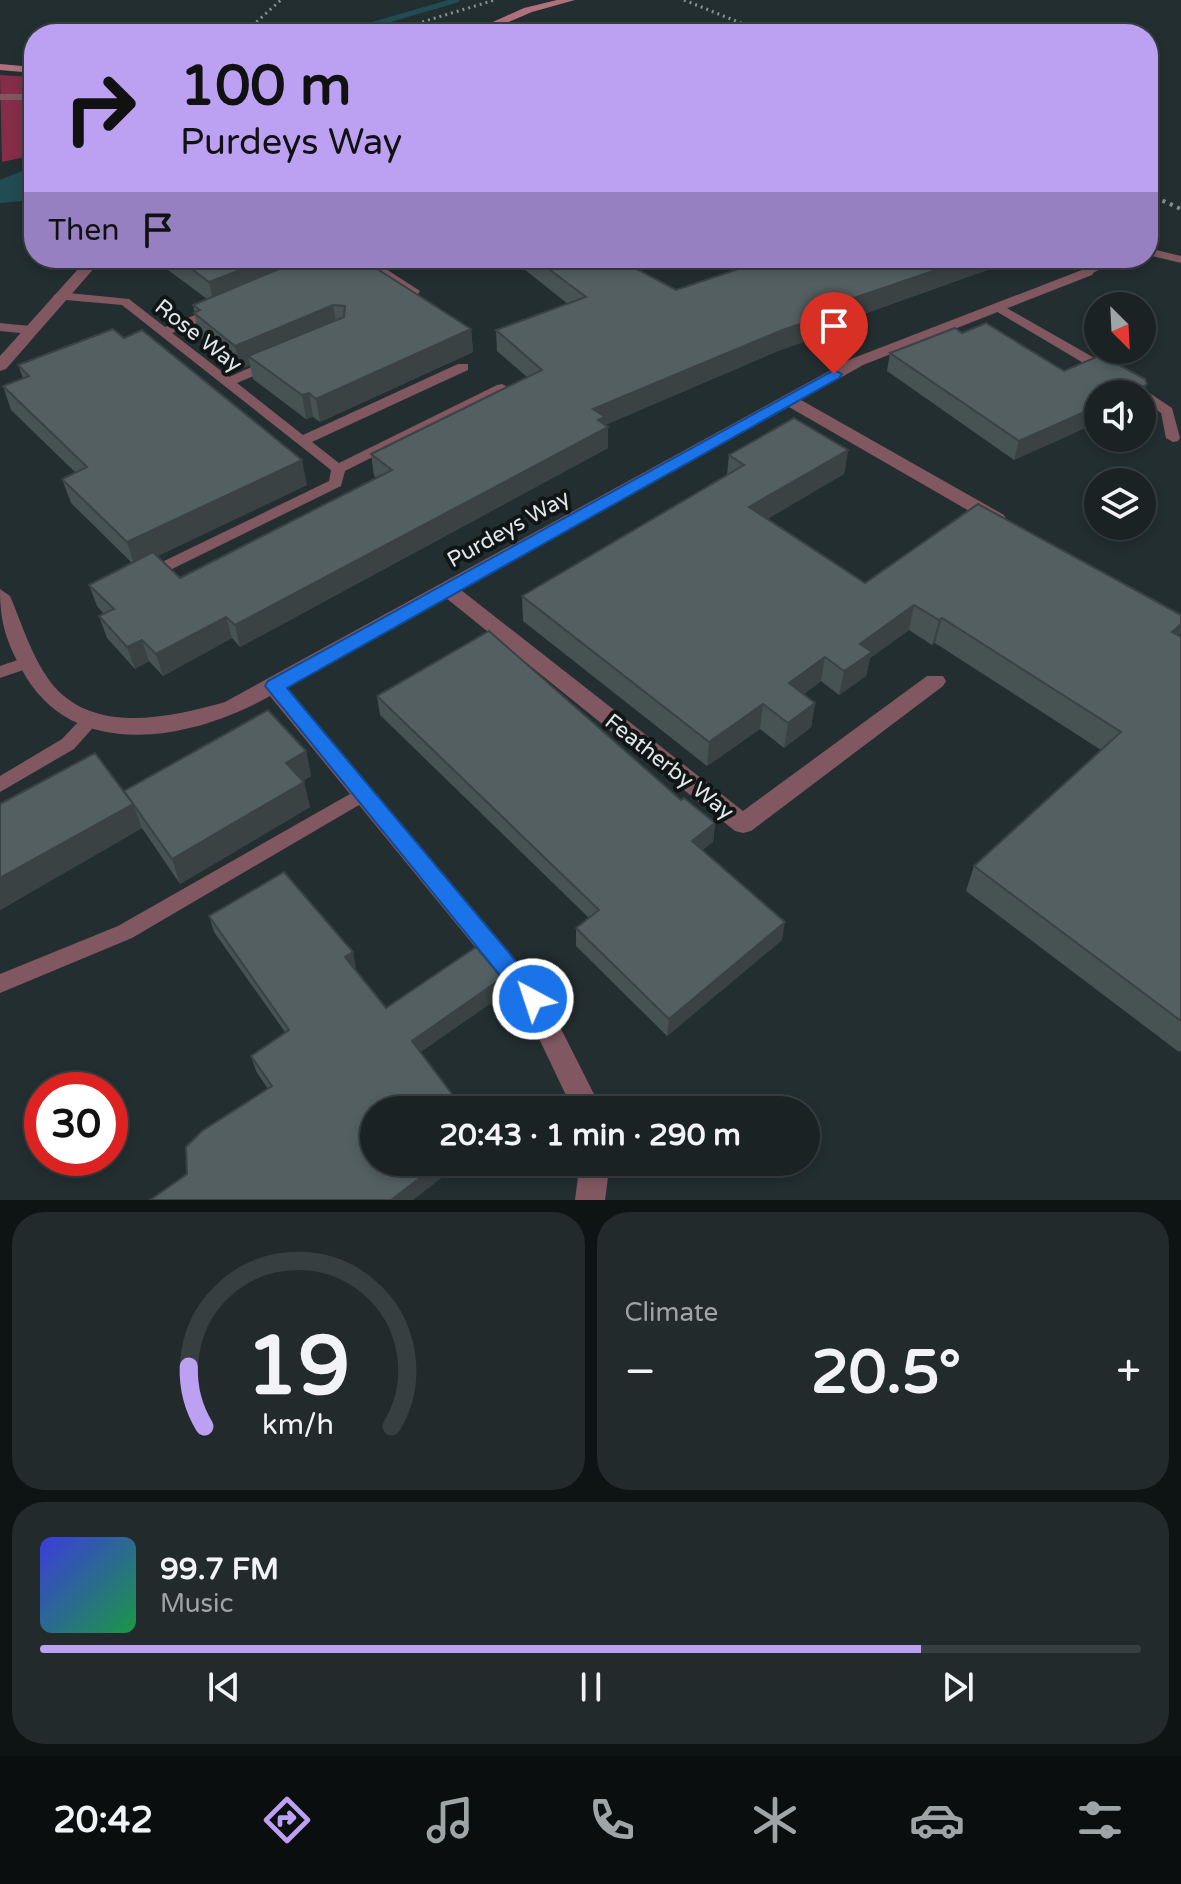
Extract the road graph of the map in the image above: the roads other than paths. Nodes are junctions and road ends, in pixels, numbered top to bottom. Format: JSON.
{"nodes":[{"id":1,"x":570,"y":0,"type":"edge"},
{"id":2,"x":495,"y":24,"type":"edge"},
{"id":3,"x":0,"y":67,"type":"edge"},
{"id":4,"x":24,"y":69,"type":"edge"},
{"id":5,"x":0,"y":97,"type":"edge"},
{"id":6,"x":24,"y":97,"type":"edge"},
{"id":7,"x":1158,"y":254,"type":"edge"},
{"id":8,"x":1181,"y":260,"type":"edge"},
{"id":9,"x":86,"y":268,"type":"edge"},
{"id":10,"x":377,"y":268,"type":"edge"},
{"id":11,"x":1095,"y":268,"type":"edge"},
{"id":12,"x":1087,"y":272,"type":"joint"},
{"id":13,"x":414,"y":291,"type":"edge"},
{"id":14,"x":59,"y":296,"type":"junction"},
{"id":15,"x":998,"y":307,"type":"junction"},
{"id":16,"x":221,"y":309,"type":"edge"},
{"id":17,"x":0,"y":327,"type":"edge"},
{"id":18,"x":30,"y":330,"type":"junction"},
{"id":19,"x":163,"y":332,"type":"junction"},
{"id":20,"x":284,"y":358,"type":"edge"},
{"id":21,"x":0,"y":366,"type":"edge"},
{"id":22,"x":463,"y":367,"type":"dead end"},
{"id":23,"x":227,"y":383,"type":"junction"},
{"id":24,"x":502,"y":388,"type":"edge"},
{"id":25,"x":788,"y":399,"type":"junction"},
{"id":26,"x":1173,"y":438,"type":"dead end"},
{"id":27,"x":302,"y":441,"type":"junction"},
{"id":28,"x":338,"y":469,"type":"junction"},
{"id":29,"x":1019,"y":531,"type":"edge"},
{"id":30,"x":168,"y":566,"type":"edge"},
{"id":31,"x":447,"y":589,"type":"junction"},
{"id":32,"x":0,"y":596,"type":"edge"},
{"id":33,"x":29,"y":662,"type":"junction"},
{"id":34,"x":0,"y":672,"type":"edge"},
{"id":35,"x":935,"y":681,"type":"dead end"},
{"id":36,"x":274,"y":686,"type":"junction"},
{"id":37,"x":89,"y":722,"type":"junction"},
{"id":38,"x":0,"y":785,"type":"edge"},
{"id":39,"x":364,"y":793,"type":"junction"},
{"id":40,"x":0,"y":984,"type":"edge"},
{"id":41,"x":581,"y":1096,"type":"edge"},
{"id":42,"x":593,"y":1176,"type":"edge"},
{"id":43,"x":590,"y":1200,"type":"edge"}],
"edges":[{"from":1,"to":2,"type":"street"},
{"from":3,"to":4,"type":"street"},
{"from":5,"to":6,"type":"lane"},
{"from":7,"to":8,"type":"lane"},
{"from":9,"to":14,"type":"street"},
{"from":10,"to":13,"type":"lane"},
{"from":11,"to":12,"type":"lane"},
{"from":12,"to":15,"type":"street","name":"Purdeys Way"},
{"from":14,"to":18,"type":"street"},
{"from":14,"to":19,"type":"lane","name":"Rose Way"},
{"from":15,"to":25,"type":"street","name":"Purdeys Way"},
{"from":15,"to":26,"type":"lane"},
{"from":16,"to":19,"type":"lane"},
{"from":17,"to":18,"type":"lane"},
{"from":18,"to":21,"type":"street"},
{"from":19,"to":23,"type":"lane","name":"Rose Way"},
{"from":20,"to":23,"type":"lane"},
{"from":22,"to":27,"type":"lane"},
{"from":23,"to":27,"type":"lane","name":"Rose Way"},
{"from":24,"to":28,"type":"lane"},
{"from":25,"to":29,"type":"street"},
{"from":25,"to":31,"type":"street","name":"Purdeys Way"},
{"from":27,"to":28,"type":"lane","name":"Rose Way"},
{"from":28,"to":30,"type":"lane"},
{"from":31,"to":35,"type":"street","name":"Featherby Way"},
{"from":31,"to":36,"type":"street","name":"Purdeys Way"},
{"from":32,"to":33,"type":"street","name":"Purdeys Way"},
{"from":33,"to":34,"type":"lane"},
{"from":33,"to":37,"type":"street","name":"Purdeys Way"},
{"from":36,"to":37,"type":"street","name":"Purdeys Way"},
{"from":36,"to":39,"type":"street"},
{"from":37,"to":38,"type":"lane"},
{"from":39,"to":40,"type":"lane"},
{"from":39,"to":41,"type":"street"},
{"from":42,"to":43,"type":"street"}]}
